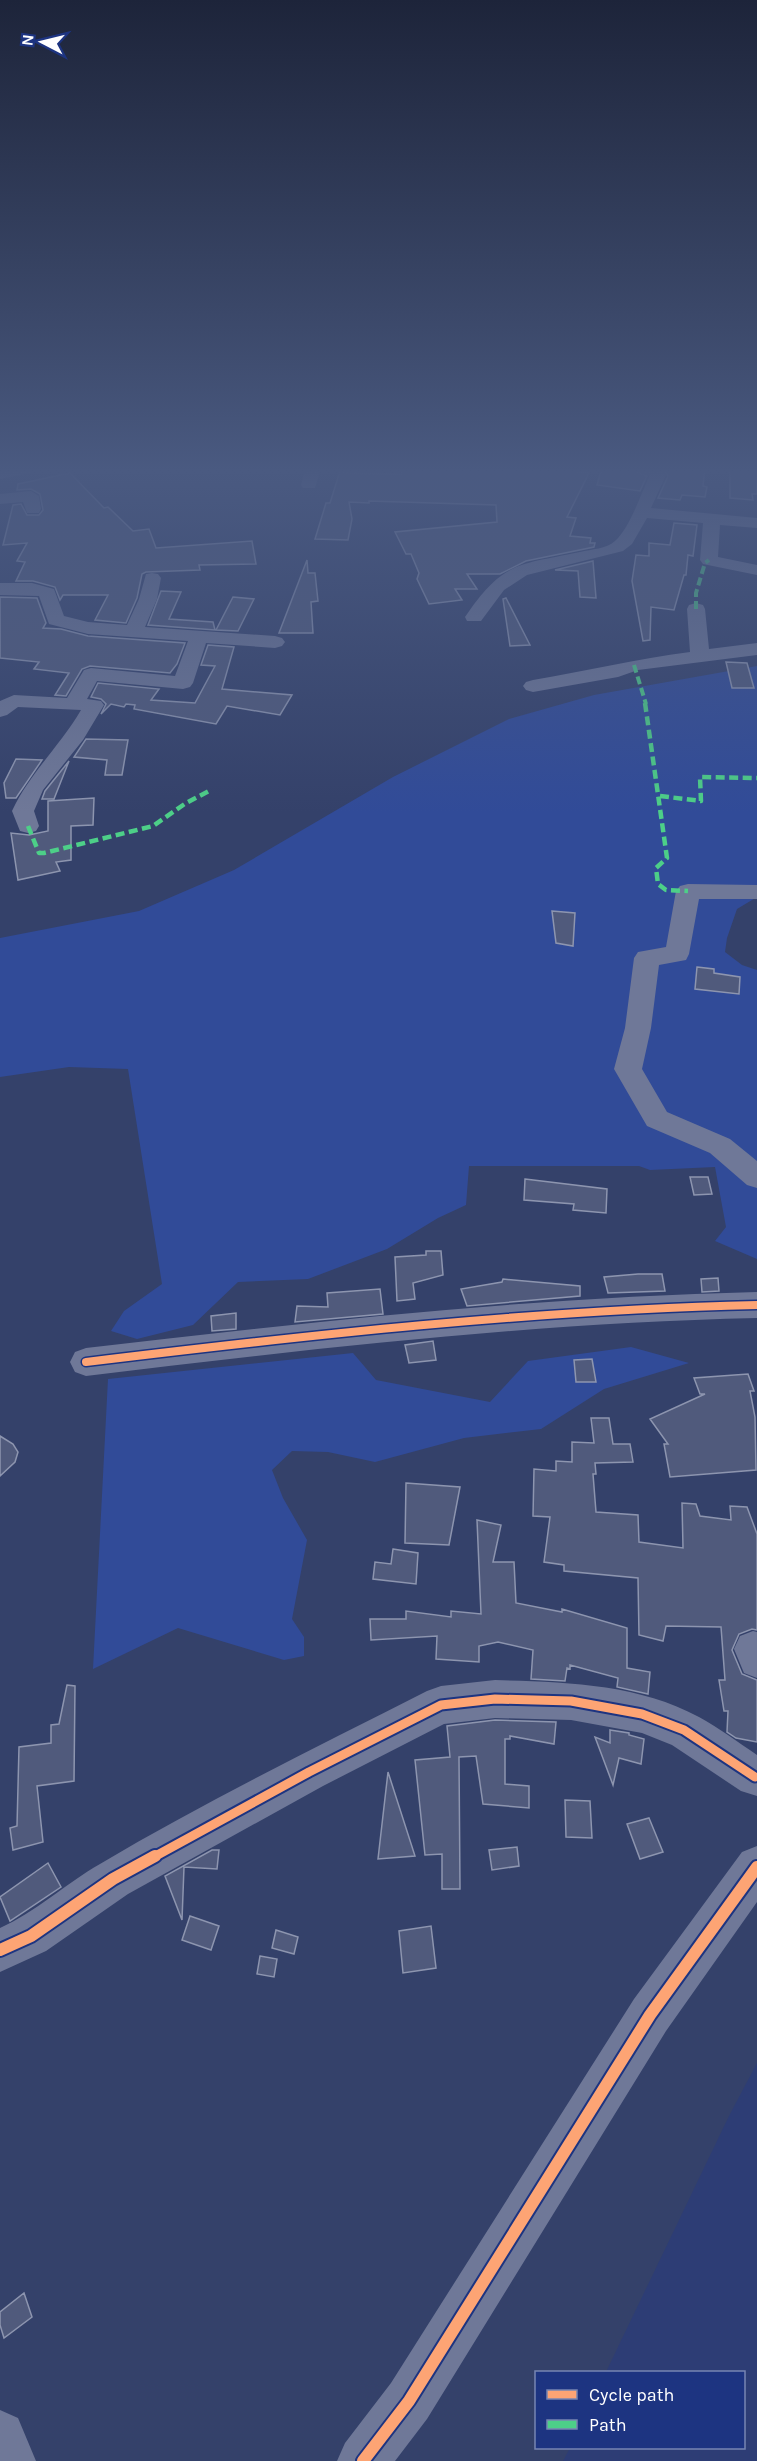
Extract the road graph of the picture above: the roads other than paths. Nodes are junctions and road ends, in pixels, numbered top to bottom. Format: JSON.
{"nodes":[{"id":1,"x":151,"y":583,"type":"edge"},
{"id":2,"x":500,"y":583,"type":"edge"},
{"id":3,"x":0,"y":589,"type":"edge"},
{"id":4,"x":696,"y":609,"type":"dead end"},
{"id":5,"x":474,"y":617,"type":"dead end"},
{"id":6,"x":134,"y":632,"type":"junction"},
{"id":7,"x":199,"y":636,"type":"junction"},
{"id":8,"x":276,"y":642,"type":"dead end"},
{"id":9,"x":757,"y":649,"type":"edge"},
{"id":10,"x":700,"y":656,"type":"junction"},
{"id":11,"x":533,"y":686,"type":"dead end"},
{"id":12,"x":73,"y":705,"type":"junction"},
{"id":13,"x":0,"y":711,"type":"edge"},
{"id":14,"x":28,"y":826,"type":"dead end"},
{"id":15,"x":757,"y":892,"type":"edge"},
{"id":16,"x":757,"y":1176,"type":"edge"},
{"id":17,"x":757,"y":1305,"type":"edge"},
{"id":18,"x":86,"y":1362,"type":"dead end"},
{"id":19,"x":756,"y":1777,"type":"edge"},
{"id":20,"x":757,"y":1867,"type":"edge"},
{"id":21,"x":0,"y":1950,"type":"edge"},
{"id":22,"x":0,"y":2436,"type":"edge"},
{"id":23,"x":10,"y":2461,"type":"edge"},
{"id":24,"x":363,"y":2461,"type":"edge"}],
"edges":[{"from":1,"to":6,"type":"street"},
{"from":2,"to":5,"type":"street"},
{"from":3,"to":6,"type":"street"},
{"from":4,"to":10,"type":"street"},
{"from":6,"to":7,"type":"street"},
{"from":7,"to":8,"type":"street"},
{"from":7,"to":12,"type":"street"},
{"from":9,"to":10,"type":"street"},
{"from":10,"to":11,"type":"street"},
{"from":12,"to":13,"type":"street"},
{"from":12,"to":14,"type":"street"},
{"from":15,"to":16,"type":"street"},
{"from":17,"to":18,"type":"street"},
{"from":19,"to":21,"type":"street"},
{"from":20,"to":24,"type":"street"},
{"from":22,"to":23,"type":"street"}]}
